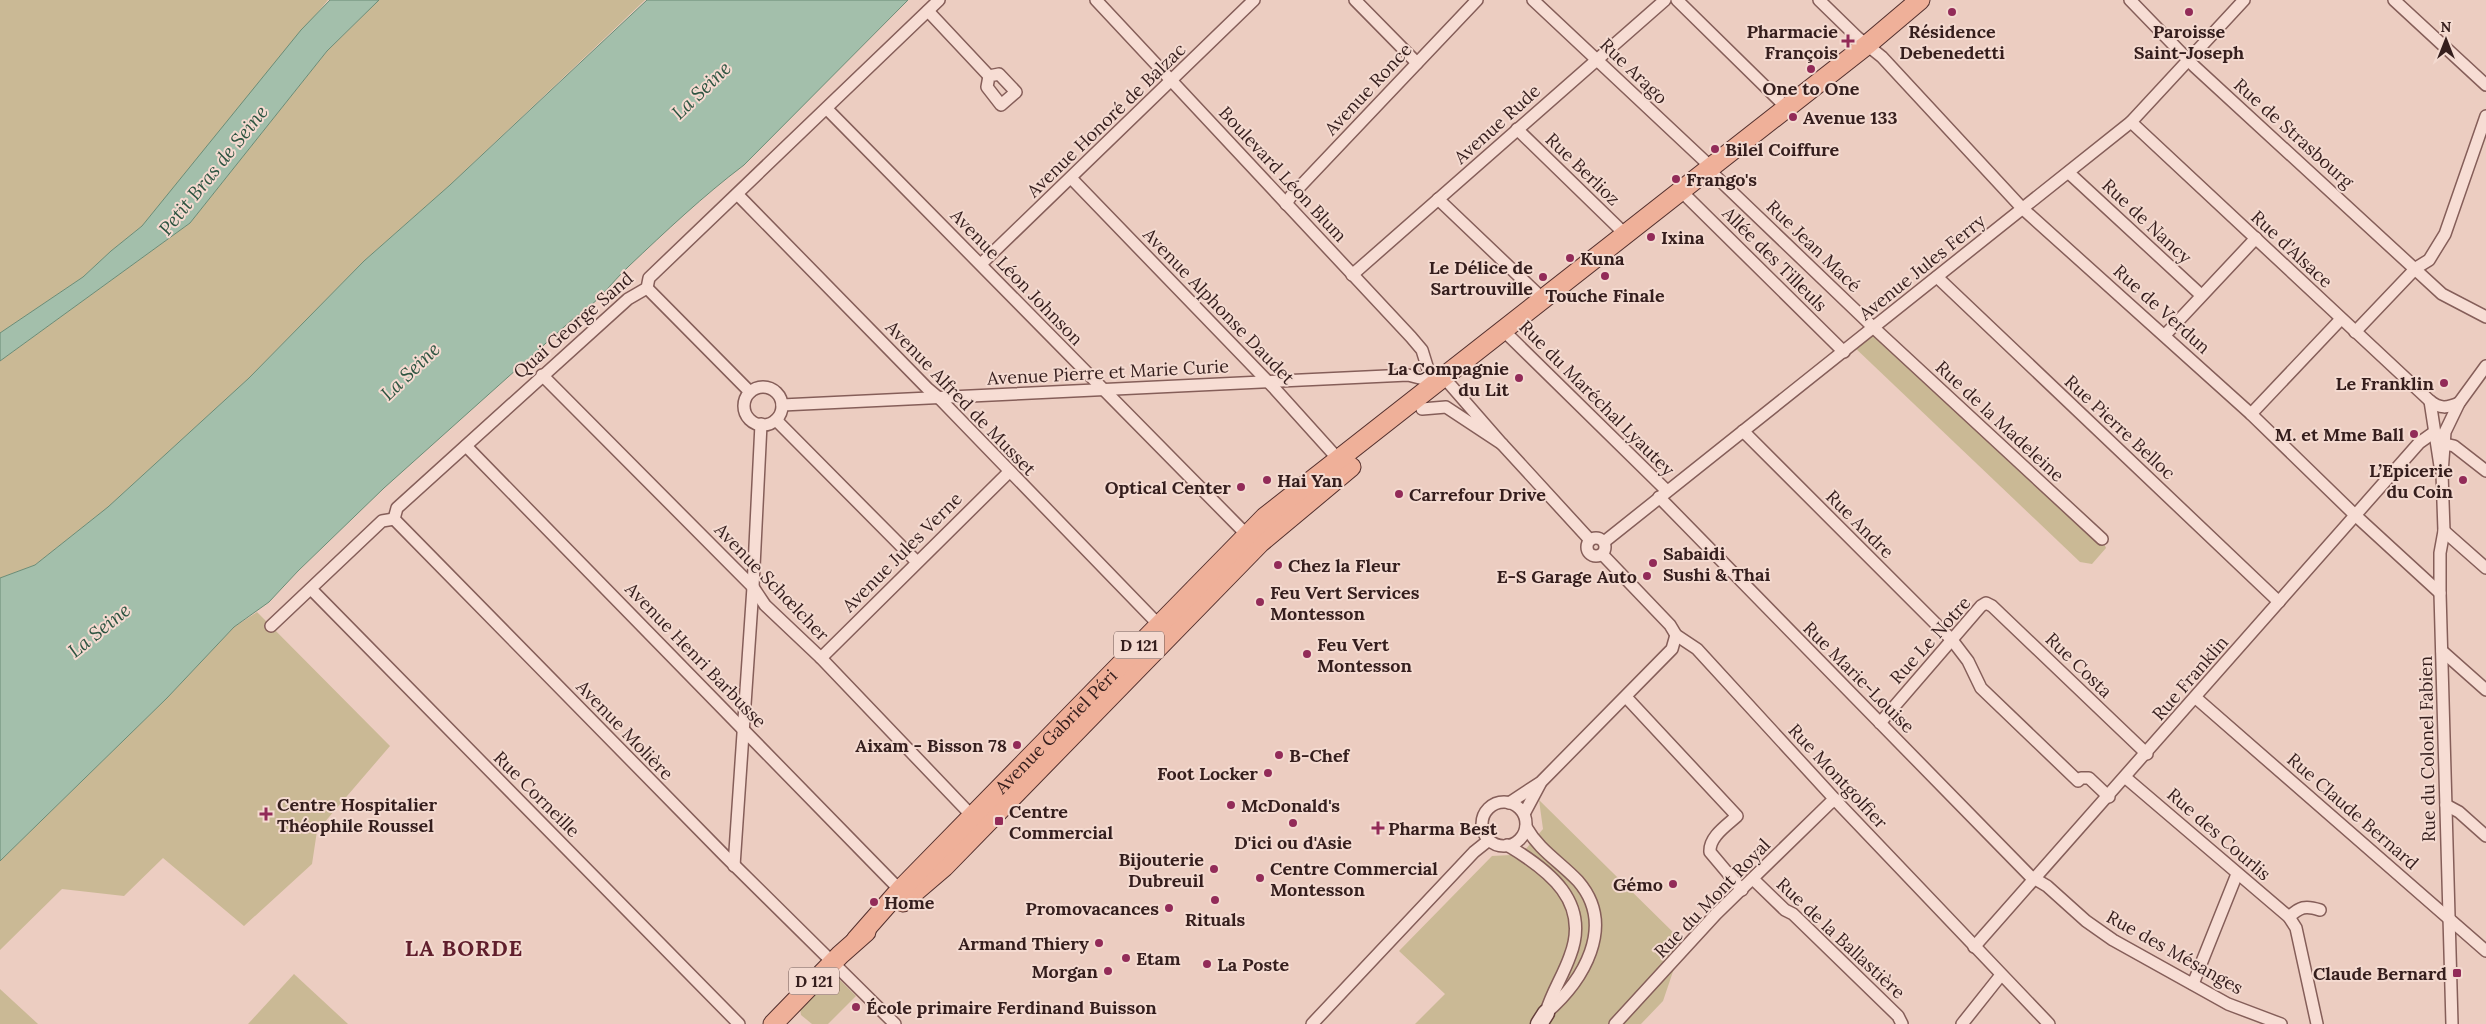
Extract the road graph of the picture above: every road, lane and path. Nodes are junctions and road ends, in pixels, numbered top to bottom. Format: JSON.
{"nodes":[{"id":1,"x":940,"y":0,"type":"edge"},
{"id":2,"x":1096,"y":0,"type":"edge"},
{"id":3,"x":1254,"y":0,"type":"edge"},
{"id":4,"x":1355,"y":0,"type":"edge"},
{"id":5,"x":1478,"y":0,"type":"edge"},
{"id":6,"x":1533,"y":0,"type":"edge"},
{"id":7,"x":1665,"y":0,"type":"edge"},
{"id":8,"x":1677,"y":0,"type":"edge"},
{"id":9,"x":1819,"y":0,"type":"edge"},
{"id":10,"x":1920,"y":0,"type":"edge"},
{"id":11,"x":2130,"y":0,"type":"edge"},
{"id":12,"x":2244,"y":0,"type":"edge"},
{"id":13,"x":2394,"y":0,"type":"edge"},
{"id":14,"x":928,"y":11,"type":"junction"},
{"id":15,"x":1868,"y":44,"type":"junction"},
{"id":16,"x":2189,"y":59,"type":"junction"},
{"id":17,"x":1596,"y":60,"type":"junction"},
{"id":18,"x":1417,"y":63,"type":"junction"},
{"id":19,"x":989,"y":76,"type":"dead end"},
{"id":20,"x":1171,"y":81,"type":"junction"},
{"id":21,"x":2486,"y":85,"type":"edge"},
{"id":22,"x":1787,"y":108,"type":"junction"},
{"id":23,"x":827,"y":109,"type":"junction"},
{"id":24,"x":2486,"y":116,"type":"edge"},
{"id":25,"x":2131,"y":122,"type":"junction"},
{"id":26,"x":1517,"y":128,"type":"junction"},
{"id":27,"x":1710,"y":168,"type":"junction"},
{"id":28,"x":2069,"y":173,"type":"junction"},
{"id":29,"x":1072,"y":178,"type":"junction"},
{"id":30,"x":1680,"y":191,"type":"junction"},
{"id":31,"x":738,"y":194,"type":"junction"},
{"id":32,"x":1438,"y":199,"type":"junction"},
{"id":33,"x":1286,"y":204,"type":"junction"},
{"id":34,"x":2022,"y":208,"type":"junction"},
{"id":35,"x":1626,"y":234,"type":"junction"},
{"id":36,"x":2256,"y":238,"type":"junction"},
{"id":37,"x":981,"y":264,"type":"junction"},
{"id":38,"x":2416,"y":268,"type":"junction"},
{"id":39,"x":1352,"y":275,"type":"junction"},
{"id":40,"x":1936,"y":277,"type":"junction"},
{"id":41,"x":647,"y":288,"type":"junction"},
{"id":42,"x":2201,"y":295,"type":"junction"},
{"id":43,"x":1543,"y":299,"type":"junction"},
{"id":44,"x":2486,"y":317,"type":"edge"},
{"id":45,"x":2341,"y":319,"type":"junction"},
{"id":46,"x":1874,"y":328,"type":"junction"},
{"id":47,"x":1503,"y":330,"type":"junction"},
{"id":48,"x":2355,"y":332,"type":"junction"},
{"id":49,"x":2165,"y":335,"type":"junction"},
{"id":50,"x":1422,"y":350,"type":"junction"},
{"id":51,"x":1844,"y":352,"type":"junction"},
{"id":52,"x":2484,"y":373,"type":"edge"},
{"id":53,"x":542,"y":375,"type":"junction"},
{"id":54,"x":1408,"y":375,"type":"junction"},
{"id":55,"x":1439,"y":379,"type":"junction"},
{"id":56,"x":1268,"y":381,"type":"junction"},
{"id":57,"x":1104,"y":390,"type":"junction"},
{"id":58,"x":750,"y":392,"type":"junction"},
{"id":59,"x":940,"y":399,"type":"junction"},
{"id":60,"x":2430,"y":401,"type":"junction"},
{"id":61,"x":2459,"y":403,"type":"junction"},
{"id":62,"x":782,"y":405,"type":"junction"},
{"id":63,"x":1422,"y":409,"type":"junction"},
{"id":64,"x":2251,"y":414,"type":"junction"},
{"id":65,"x":776,"y":420,"type":"junction"},
{"id":66,"x":761,"y":424,"type":"junction"},
{"id":67,"x":1743,"y":431,"type":"junction"},
{"id":68,"x":2441,"y":436,"type":"junction"},
{"id":69,"x":1502,"y":444,"type":"junction"},
{"id":70,"x":466,"y":446,"type":"junction"},
{"id":71,"x":1339,"y":460,"type":"junction"},
{"id":72,"x":2486,"y":471,"type":"edge"},
{"id":73,"x":1009,"y":472,"type":"junction"},
{"id":74,"x":2442,"y":473,"type":"junction"},
{"id":75,"x":1663,"y":494,"type":"junction"},
{"id":76,"x":2355,"y":515,"type":"junction"},
{"id":77,"x":394,"y":520,"type":"junction"},
{"id":78,"x":2444,"y":531,"type":"junction"},
{"id":79,"x":1246,"y":534,"type":"junction"},
{"id":80,"x":2102,"y":539,"type":"dead end"},
{"id":81,"x":1590,"y":540,"type":"junction"},
{"id":82,"x":1604,"y":542,"type":"junction"},
{"id":83,"x":1602,"y":554,"type":"junction"},
{"id":84,"x":916,"y":562,"type":"junction"},
{"id":85,"x":2486,"y":568,"type":"edge"},
{"id":86,"x":753,"y":587,"type":"junction"},
{"id":87,"x":310,"y":589,"type":"junction"},
{"id":88,"x":2440,"y":593,"type":"junction"},
{"id":89,"x":2279,"y":602,"type":"junction"},
{"id":90,"x":1986,"y":603,"type":"joint"},
{"id":91,"x":1159,"y":625,"type":"junction"},
{"id":92,"x":270,"y":626,"type":"dead end"},
{"id":93,"x":1676,"y":635,"type":"junction"},
{"id":94,"x":1952,"y":640,"type":"junction"},
{"id":95,"x":2442,"y":651,"type":"junction"},
{"id":96,"x":821,"y":658,"type":"junction"},
{"id":97,"x":2486,"y":690,"type":"edge"},
{"id":98,"x":1626,"y":697,"type":"junction"},
{"id":99,"x":2196,"y":698,"type":"junction"},
{"id":100,"x":1880,"y":722,"type":"junction"},
{"id":101,"x":742,"y":728,"type":"junction"},
{"id":102,"x":2147,"y":754,"type":"junction"},
{"id":103,"x":2126,"y":778,"type":"junction"},
{"id":104,"x":1541,"y":782,"type":"junction"},
{"id":105,"x":2109,"y":797,"type":"junction"},
{"id":106,"x":1836,"y":800,"type":"junction"},
{"id":107,"x":1508,"y":802,"type":"junction"},
{"id":108,"x":2446,"y":805,"type":"junction"},
{"id":109,"x":1524,"y":814,"type":"junction"},
{"id":110,"x":973,"y":817,"type":"junction"},
{"id":111,"x":1526,"y":826,"type":"junction"},
{"id":112,"x":2486,"y":836,"type":"edge"},
{"id":113,"x":1489,"y":840,"type":"junction"},
{"id":114,"x":1507,"y":845,"type":"junction"},
{"id":115,"x":734,"y":866,"type":"junction"},
{"id":116,"x":2237,"y":874,"type":"junction"},
{"id":117,"x":1754,"y":880,"type":"junction"},
{"id":118,"x":2036,"y":880,"type":"junction"},
{"id":119,"x":900,"y":890,"type":"junction"},
{"id":120,"x":1742,"y":890,"type":"junction"},
{"id":121,"x":2320,"y":910,"type":"dead end"},
{"id":122,"x":2289,"y":917,"type":"junction"},
{"id":123,"x":2448,"y":918,"type":"junction"},
{"id":124,"x":856,"y":940,"type":"junction"},
{"id":125,"x":1974,"y":947,"type":"junction"},
{"id":126,"x":2486,"y":951,"type":"edge"},
{"id":127,"x":832,"y":962,"type":"junction"},
{"id":128,"x":2001,"y":975,"type":"junction"},
{"id":129,"x":2193,"y":984,"type":"junction"},
{"id":130,"x":1543,"y":1019,"type":"edge"},
{"id":131,"x":777,"y":1023,"type":"edge"},
{"id":132,"x":739,"y":1024,"type":"edge"},
{"id":133,"x":895,"y":1024,"type":"edge"},
{"id":134,"x":1312,"y":1024,"type":"edge"},
{"id":135,"x":1615,"y":1024,"type":"edge"},
{"id":136,"x":1902,"y":1024,"type":"edge"},
{"id":137,"x":1962,"y":1024,"type":"edge"},
{"id":138,"x":2049,"y":1024,"type":"edge"},
{"id":139,"x":2281,"y":1024,"type":"edge"},
{"id":140,"x":2317,"y":1024,"type":"edge"},
{"id":141,"x":2452,"y":1024,"type":"edge"}],
"edges":[{"from":1,"to":14,"type":"street","name":"Quai George Sand"},
{"from":2,"to":20,"type":"street","name":"Boulevard Léon Blum"},
{"from":3,"to":20,"type":"street","name":"Avenue Honoré de Balzac"},
{"from":4,"to":18,"type":"street"},
{"from":5,"to":18,"type":"street","name":"Avenue Ronce"},
{"from":6,"to":17,"type":"street","name":"Rue Arago"},
{"from":7,"to":17,"type":"street","name":"Avenue Rude"},
{"from":8,"to":22,"type":"street"},
{"from":9,"to":15,"type":"street","name":"Rue de Verdun"},
{"from":10,"to":15,"type":"main road","number":"D 121"},
{"from":11,"to":16,"type":"street","name":"Rue de Strasbourg"},
{"from":12,"to":16,"type":"street","name":"Avenue Jules Ferry"},
{"from":13,"to":21,"type":"street"},
{"from":14,"to":19,"type":"street"},
{"from":14,"to":23,"type":"street","name":"Quai George Sand"},
{"from":15,"to":22,"type":"main road","number":"D 121"},
{"from":15,"to":34,"type":"street","name":"Rue de Verdun"},
{"from":16,"to":25,"type":"street","name":"Avenue Jules Ferry"},
{"from":16,"to":38,"type":"street","name":"Rue de Strasbourg"},
{"from":17,"to":26,"type":"street","name":"Avenue Rude"},
{"from":17,"to":27,"type":"street","name":"Rue Arago"},
{"from":18,"to":33,"type":"street","name":"Avenue Ronce"},
{"from":20,"to":29,"type":"street","name":"Avenue Honoré de Balzac"},
{"from":20,"to":33,"type":"street","name":"Boulevard Léon Blum"},
{"from":22,"to":27,"type":"main road","number":"D 121"},
{"from":23,"to":31,"type":"street","name":"Quai George Sand"},
{"from":23,"to":37,"type":"street","name":"Avenue Léon Johnson"},
{"from":24,"to":38,"type":"street"},
{"from":25,"to":28,"type":"street","name":"Avenue Jules Ferry"},
{"from":25,"to":36,"type":"street","name":"Rue d'Alsace"},
{"from":26,"to":32,"type":"street","name":"Avenue Rude"},
{"from":26,"to":35,"type":"street","name":"Rue Berlioz"},
{"from":27,"to":30,"type":"main road","number":"D 121"},
{"from":27,"to":46,"type":"street","name":"Rue Jean Macé"},
{"from":28,"to":34,"type":"street","name":"Avenue Jules Ferry"},
{"from":28,"to":42,"type":"street","name":"Rue de Nancy"},
{"from":29,"to":37,"type":"street","name":"Avenue Honoré de Balzac"},
{"from":29,"to":56,"type":"street","name":"Avenue Alphonse Daudet"},
{"from":30,"to":35,"type":"main road","number":"D 121"},
{"from":30,"to":51,"type":"street","name":"Allée des Tilleuls"},
{"from":31,"to":41,"type":"street","name":"Quai George Sand"},
{"from":31,"to":59,"type":"street","name":"Avenue Alfred de Musset"},
{"from":32,"to":39,"type":"street","name":"Avenue Rude"},
{"from":32,"to":43,"type":"street"},
{"from":33,"to":39,"type":"street","name":"Boulevard Léon Blum"},
{"from":34,"to":40,"type":"street","name":"Avenue Jules Ferry"},
{"from":34,"to":49,"type":"street","name":"Rue de Verdun"},
{"from":35,"to":43,"type":"main road","number":"D 121"},
{"from":36,"to":42,"type":"street"},
{"from":36,"to":45,"type":"street","name":"Rue d'Alsace"},
{"from":37,"to":57,"type":"street","name":"Avenue Léon Johnson"},
{"from":38,"to":44,"type":"street","name":"Rue de Strasbourg"},
{"from":38,"to":48,"type":"street"},
{"from":39,"to":50,"type":"street","name":"Boulevard Léon Blum"},
{"from":40,"to":46,"type":"street","name":"Avenue Jules Ferry"},
{"from":40,"to":89,"type":"street","name":"Rue Pierre Belloc"},
{"from":41,"to":53,"type":"street","name":"Quai George Sand"},
{"from":41,"to":58,"type":"street"},
{"from":42,"to":49,"type":"street"},
{"from":43,"to":47,"type":"main road","number":"D 121"},
{"from":45,"to":48,"type":"street","name":"Rue d'Alsace"},
{"from":45,"to":64,"type":"street"},
{"from":46,"to":51,"type":"street","name":"Avenue Jules Ferry"},
{"from":46,"to":80,"type":"street","name":"Rue de la Madeleine"},
{"from":47,"to":55,"type":"main road","number":"D 121"},
{"from":47,"to":75,"type":"street","name":"Rue du Maréchal Lyautey"},
{"from":48,"to":60,"type":"street","name":"Rue d'Alsace"},
{"from":49,"to":64,"type":"street","name":"Rue de Verdun"},
{"from":50,"to":54,"type":"street"},
{"from":50,"to":55,"type":"street","name":"Boulevard Léon Blum"},
{"from":51,"to":67,"type":"street","name":"Avenue Jules Ferry"},
{"from":52,"to":61,"type":"street"},
{"from":53,"to":70,"type":"street","name":"Quai George Sand"},
{"from":53,"to":86,"type":"street","name":"Avenue Schœlcher"},
{"from":54,"to":55,"type":"street","name":"Avenue Pierre et Marie Curie"},
{"from":54,"to":56,"type":"street","name":"Avenue Pierre et Marie Curie"},
{"from":55,"to":63,"type":"main road","name":"Avenue Gabriel Péri","number":"D 121"},
{"from":55,"to":69,"type":"street","name":"Rue Montgolfier"},
{"from":55,"to":71,"type":"main road","name":"Avenue Gabriel Péri","number":"D 121"},
{"from":56,"to":57,"type":"street","name":"Avenue Pierre et Marie Curie"},
{"from":56,"to":71,"type":"street","name":"Avenue Alphonse Daudet"},
{"from":57,"to":59,"type":"street","name":"Avenue Pierre et Marie Curie"},
{"from":57,"to":79,"type":"street","name":"Avenue Léon Johnson"},
{"from":58,"to":62,"type":"street"},
{"from":58,"to":66,"type":"street"},
{"from":59,"to":62,"type":"street","name":"Avenue Pierre et Marie Curie"},
{"from":59,"to":73,"type":"street","name":"Avenue Alfred de Musset"},
{"from":60,"to":61,"type":"street"},
{"from":60,"to":68,"type":"street"},
{"from":61,"to":68,"type":"street"},
{"from":62,"to":65,"type":"street"},
{"from":63,"to":69,"type":"street","name":"Rue Montgolfier"},
{"from":63,"to":124,"type":"main road","name":"Avenue Gabriel Péri","number":"D 121"},
{"from":64,"to":76,"type":"street","name":"Rue de Verdun"},
{"from":65,"to":66,"type":"street"},
{"from":65,"to":84,"type":"street"},
{"from":66,"to":86,"type":"street"},
{"from":67,"to":75,"type":"street","name":"Avenue Jules Ferry"},
{"from":67,"to":94,"type":"street","name":"Rue Andre"},
{"from":68,"to":72,"type":"street"},
{"from":68,"to":74,"type":"street","name":"Rue du Colonel Fabien"},
{"from":68,"to":74,"type":"street","name":"Rue du Colonel Fabien"},
{"from":68,"to":76,"type":"street","name":"Rue Franklin"},
{"from":69,"to":81,"type":"street","name":"Rue Montgolfier"},
{"from":70,"to":77,"type":"street","name":"Quai George Sand"},
{"from":70,"to":101,"type":"street","name":"Avenue Henri Barbusse"},
{"from":71,"to":79,"type":"main road","name":"Avenue Gabriel Péri","number":"D 121"},
{"from":73,"to":84,"type":"street","name":"Avenue Jules Verne"},
{"from":73,"to":91,"type":"street","name":"Avenue Alfred de Musset"},
{"from":74,"to":78,"type":"street","name":"Rue du Colonel Fabien"},
{"from":75,"to":82,"type":"street","name":"Avenue Jules Ferry"},
{"from":75,"to":100,"type":"street","name":"Rue Marie-Louise"},
{"from":76,"to":88,"type":"street","name":"Rue de Verdun"},
{"from":76,"to":89,"type":"street","name":"Rue Franklin"},
{"from":77,"to":87,"type":"street"},
{"from":77,"to":115,"type":"street","name":"Avenue Molière"},
{"from":78,"to":85,"type":"street"},
{"from":78,"to":88,"type":"street","name":"Rue du Colonel Fabien"},
{"from":79,"to":91,"type":"main road","name":"Avenue Gabriel Péri","number":"D 121"},
{"from":81,"to":82,"type":"street"},
{"from":81,"to":83,"type":"street","name":"Rue Montgolfier"},
{"from":82,"to":83,"type":"street"},
{"from":83,"to":93,"type":"street","name":"Rue Montgolfier"},
{"from":84,"to":96,"type":"street","name":"Avenue Jules Verne"},
{"from":86,"to":96,"type":"street","name":"Avenue Schœlcher"},
{"from":86,"to":101,"type":"street"},
{"from":87,"to":92,"type":"street"},
{"from":87,"to":132,"type":"street","name":"Rue Corneille"},
{"from":88,"to":95,"type":"street","name":"Rue du Colonel Fabien"},
{"from":89,"to":99,"type":"street","name":"Rue Franklin"},
{"from":90,"to":94,"type":"street","name":"Rue Le Notre"},
{"from":90,"to":102,"type":"street","name":"Rue Costa"},
{"from":91,"to":110,"type":"main road","name":"Avenue Gabriel Péri","number":"D 121"},
{"from":93,"to":98,"type":"street"},
{"from":93,"to":106,"type":"street","name":"Rue Montgolfier"},
{"from":94,"to":100,"type":"street","name":"Rue Le Notre"},
{"from":94,"to":105,"type":"street","name":"Rue Andre"},
{"from":95,"to":97,"type":"street"},
{"from":95,"to":108,"type":"street","name":"Rue du Colonel Fabien"},
{"from":96,"to":110,"type":"street","name":"Avenue Schœlcher"},
{"from":98,"to":104,"type":"street"},
{"from":98,"to":120,"type":"street"},
{"from":99,"to":102,"type":"street","name":"Rue Franklin"},
{"from":99,"to":123,"type":"street","name":"Rue Claude Bernard"},
{"from":100,"to":118,"type":"street","name":"Rue Marie-Louise"},
{"from":101,"to":115,"type":"street"},
{"from":101,"to":119,"type":"street","name":"Avenue Henri Barbusse"},
{"from":102,"to":103,"type":"street","name":"Rue Franklin"},
{"from":103,"to":105,"type":"street","name":"Rue Franklin"},
{"from":103,"to":116,"type":"street","name":"Rue des Courlis"},
{"from":104,"to":107,"type":"street"},
{"from":104,"to":109,"type":"street"},
{"from":105,"to":118,"type":"street","name":"Rue Franklin"},
{"from":106,"to":117,"type":"street","name":"Rue du Mont Royal"},
{"from":106,"to":125,"type":"street","name":"Rue Montgolfier"},
{"from":107,"to":109,"type":"street"},
{"from":107,"to":113,"type":"street"},
{"from":108,"to":112,"type":"street"},
{"from":108,"to":123,"type":"street","name":"Rue du Colonel Fabien"},
{"from":109,"to":111,"type":"street"},
{"from":110,"to":119,"type":"main road","name":"Avenue Gabriel Péri","number":"D 121"},
{"from":111,"to":114,"type":"street"},
{"from":111,"to":130,"type":"street"},
{"from":113,"to":114,"type":"street"},
{"from":113,"to":134,"type":"street"},
{"from":114,"to":130,"type":"street"},
{"from":115,"to":127,"type":"street","name":"Avenue Molière"},
{"from":116,"to":122,"type":"street","name":"Rue des Courlis"},
{"from":116,"to":129,"type":"street"},
{"from":117,"to":120,"type":"street","name":"Rue du Mont Royal"},
{"from":117,"to":136,"type":"street","name":"Rue de la Ballastière"},
{"from":118,"to":125,"type":"street","name":"Rue Franklin"},
{"from":118,"to":129,"type":"street","name":"Rue des Mésanges"},
{"from":119,"to":124,"type":"main road","name":"Avenue Gabriel Péri","number":"D 121"},
{"from":120,"to":135,"type":"street","name":"Rue du Mont Royal"},
{"from":121,"to":122,"type":"street"},
{"from":122,"to":140,"type":"street","name":"Rue des Courlis"},
{"from":123,"to":126,"type":"street","name":"Rue Claude Bernard"},
{"from":123,"to":141,"type":"street","name":"Rue du Colonel Fabien"},
{"from":124,"to":127,"type":"main road","name":"Avenue Gabriel Péri","number":"D 121"},
{"from":125,"to":128,"type":"street","name":"Rue Montgolfier"},
{"from":127,"to":131,"type":"main road","name":"Avenue Gabriel Péri","number":"D 121"},
{"from":127,"to":133,"type":"street","name":"Avenue Molière"},
{"from":128,"to":137,"type":"street"},
{"from":128,"to":138,"type":"street","name":"Rue Montgolfier"},
{"from":129,"to":139,"type":"street","name":"Rue des Mésanges"}]}
